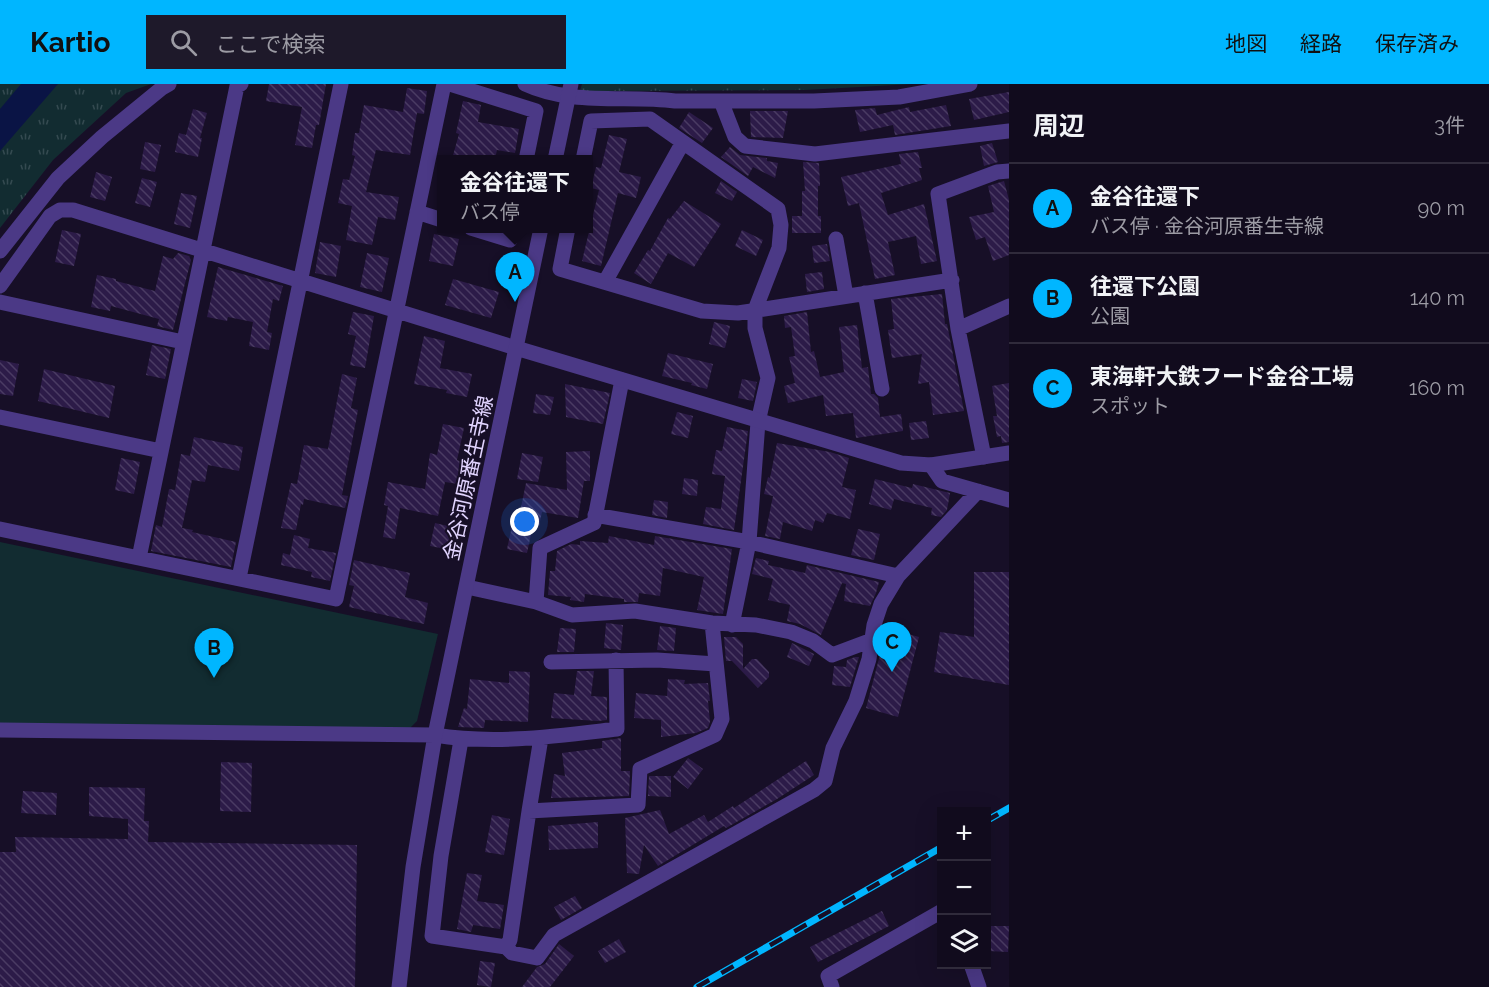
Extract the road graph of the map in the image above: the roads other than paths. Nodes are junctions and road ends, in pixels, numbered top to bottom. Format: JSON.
{"nodes":[{"id":1,"x":169,"y":84,"type":"edge"},
{"id":2,"x":241,"y":84,"type":"edge"},
{"id":3,"x":340,"y":84,"type":"edge"},
{"id":4,"x":444,"y":84,"type":"edge"},
{"id":5,"x":450,"y":84,"type":"edge"},
{"id":6,"x":525,"y":84,"type":"edge"},
{"id":7,"x":970,"y":84,"type":"edge"},
{"id":8,"x":570,"y":90,"type":"edge"},
{"id":9,"x":721,"y":101,"type":"junction"},
{"id":10,"x":1009,"y":131,"type":"edge"},
{"id":11,"x":683,"y":142,"type":"junction"},
{"id":12,"x":527,"y":155,"type":"edge"},
{"id":13,"x":556,"y":155,"type":"edge"},
{"id":14,"x":584,"y":155,"type":"edge"},
{"id":15,"x":1009,"y":171,"type":"edge"},
{"id":16,"x":417,"y":212,"type":"junction"},
{"id":17,"x":437,"y":219,"type":"edge"},
{"id":18,"x":487,"y":233,"type":"edge"},
{"id":19,"x":511,"y":233,"type":"edge"},
{"id":20,"x":540,"y":233,"type":"edge"},
{"id":21,"x":567,"y":233,"type":"edge"},
{"id":22,"x":836,"y":239,"type":"dead end"},
{"id":23,"x":204,"y":250,"type":"junction"},
{"id":24,"x":0,"y":251,"type":"edge"},
{"id":25,"x":300,"y":280,"type":"junction"},
{"id":26,"x":952,"y":280,"type":"junction"},
{"id":27,"x":605,"y":282,"type":"junction"},
{"id":28,"x":0,"y":286,"type":"edge"},
{"id":29,"x":865,"y":293,"type":"junction"},
{"id":30,"x":846,"y":296,"type":"junction"},
{"id":31,"x":0,"y":302,"type":"edge"},
{"id":32,"x":1009,"y":306,"type":"edge"},
{"id":33,"x":396,"y":310,"type":"junction"},
{"id":34,"x":755,"y":310,"type":"junction"},
{"id":35,"x":958,"y":329,"type":"junction"},
{"id":36,"x":183,"y":342,"type":"junction"},
{"id":37,"x":516,"y":348,"type":"junction"},
{"id":38,"x":622,"y":380,"type":"junction"},
{"id":39,"x":882,"y":389,"type":"dead end"},
{"id":40,"x":0,"y":417,"type":"edge"},
{"id":41,"x":758,"y":422,"type":"junction"},
{"id":42,"x":161,"y":451,"type":"junction"},
{"id":43,"x":1009,"y":453,"type":"edge"},
{"id":44,"x":984,"y":457,"type":"junction"},
{"id":45,"x":931,"y":465,"type":"junction"},
{"id":46,"x":978,"y":491,"type":"junction"},
{"id":47,"x":1009,"y":500,"type":"edge"},
{"id":48,"x":595,"y":515,"type":"junction"},
{"id":49,"x":0,"y":529,"type":"edge"},
{"id":50,"x":749,"y":543,"type":"junction"},
{"id":51,"x":139,"y":558,"type":"junction"},
{"id":52,"x":898,"y":576,"type":"junction"},
{"id":53,"x":239,"y":578,"type":"junction"},
{"id":54,"x":467,"y":586,"type":"junction"},
{"id":55,"x":536,"y":602,"type":"junction"},
{"id":56,"x":712,"y":623,"type":"junction"},
{"id":57,"x":732,"y":625,"type":"junction"},
{"id":58,"x":872,"y":640,"type":"junction"},
{"id":59,"x":616,"y":660,"type":"junction"},
{"id":60,"x":551,"y":662,"type":"dead end"},
{"id":61,"x":716,"y":664,"type":"junction"},
{"id":62,"x":0,"y":730,"type":"edge"},
{"id":63,"x":435,"y":735,"type":"junction"},
{"id":64,"x":541,"y":738,"type":"junction"},
{"id":65,"x":461,"y":740,"type":"junction"},
{"id":66,"x":529,"y":811,"type":"junction"},
{"id":67,"x":937,"y":914,"type":"edge"},
{"id":68,"x":506,"y":947,"type":"junction"},
{"id":69,"x":973,"y":969,"type":"edge"},
{"id":70,"x":399,"y":987,"type":"edge"},
{"id":71,"x":832,"y":987,"type":"edge"},
{"id":72,"x":980,"y":987,"type":"edge"}],
"edges":[{"from":1,"to":24,"type":"street"},
{"from":2,"to":23,"type":"street"},
{"from":3,"to":25,"type":"street"},
{"from":4,"to":16,"type":"street"},
{"from":5,"to":12,"type":"street"},
{"from":6,"to":8,"type":"street"},
{"from":7,"to":9,"type":"street"},
{"from":8,"to":9,"type":"street"},
{"from":8,"to":13,"type":"street"},
{"from":9,"to":10,"type":"street"},
{"from":11,"to":14,"type":"street"},
{"from":11,"to":27,"type":"street"},
{"from":11,"to":34,"type":"street"},
{"from":15,"to":26,"type":"street"},
{"from":16,"to":17,"type":"street"},
{"from":16,"to":33,"type":"street"},
{"from":18,"to":19,"type":"street"},
{"from":20,"to":37,"type":"street","name":"金谷河原番生寺線"},
{"from":21,"to":27,"type":"street"},
{"from":22,"to":30,"type":"street"},
{"from":23,"to":25,"type":"street"},
{"from":23,"to":28,"type":"street"},
{"from":23,"to":36,"type":"street"},
{"from":25,"to":33,"type":"street"},
{"from":25,"to":53,"type":"street"},
{"from":26,"to":29,"type":"street"},
{"from":26,"to":35,"type":"street"},
{"from":27,"to":34,"type":"street"},
{"from":29,"to":30,"type":"street"},
{"from":29,"to":39,"type":"street"},
{"from":30,"to":34,"type":"street"},
{"from":31,"to":36,"type":"street"},
{"from":32,"to":35,"type":"street"},
{"from":33,"to":37,"type":"street"},
{"from":33,"to":53,"type":"street"},
{"from":34,"to":41,"type":"street"},
{"from":35,"to":44,"type":"street"},
{"from":36,"to":42,"type":"street"},
{"from":37,"to":38,"type":"street"},
{"from":37,"to":54,"type":"street","name":"金谷河原番生寺線"},
{"from":38,"to":41,"type":"street"},
{"from":38,"to":48,"type":"street"},
{"from":40,"to":42,"type":"street"},
{"from":41,"to":45,"type":"street"},
{"from":41,"to":50,"type":"street"},
{"from":42,"to":51,"type":"street"},
{"from":43,"to":44,"type":"street"},
{"from":44,"to":45,"type":"street"},
{"from":45,"to":46,"type":"street"},
{"from":46,"to":47,"type":"street"},
{"from":46,"to":52,"type":"street"},
{"from":48,"to":50,"type":"street"},
{"from":48,"to":55,"type":"street"},
{"from":49,"to":51,"type":"street"},
{"from":50,"to":52,"type":"street"},
{"from":50,"to":57,"type":"street"},
{"from":51,"to":53,"type":"street"},
{"from":52,"to":58,"type":"street"},
{"from":54,"to":55,"type":"street"},
{"from":54,"to":63,"type":"street","name":"金谷河原番生寺線"},
{"from":55,"to":56,"type":"street"},
{"from":56,"to":57,"type":"street"},
{"from":56,"to":61,"type":"street"},
{"from":57,"to":58,"type":"street"},
{"from":58,"to":68,"type":"street"},
{"from":59,"to":60,"type":"street"},
{"from":59,"to":61,"type":"street"},
{"from":59,"to":64,"type":"street"},
{"from":61,"to":66,"type":"street"},
{"from":62,"to":63,"type":"street"},
{"from":63,"to":65,"type":"street"},
{"from":63,"to":70,"type":"street","name":"金谷河原番生寺線"},
{"from":64,"to":65,"type":"street"},
{"from":64,"to":66,"type":"street"},
{"from":65,"to":68,"type":"street"},
{"from":66,"to":68,"type":"street"},
{"from":67,"to":71,"type":"street"},
{"from":69,"to":72,"type":"street"}]}
